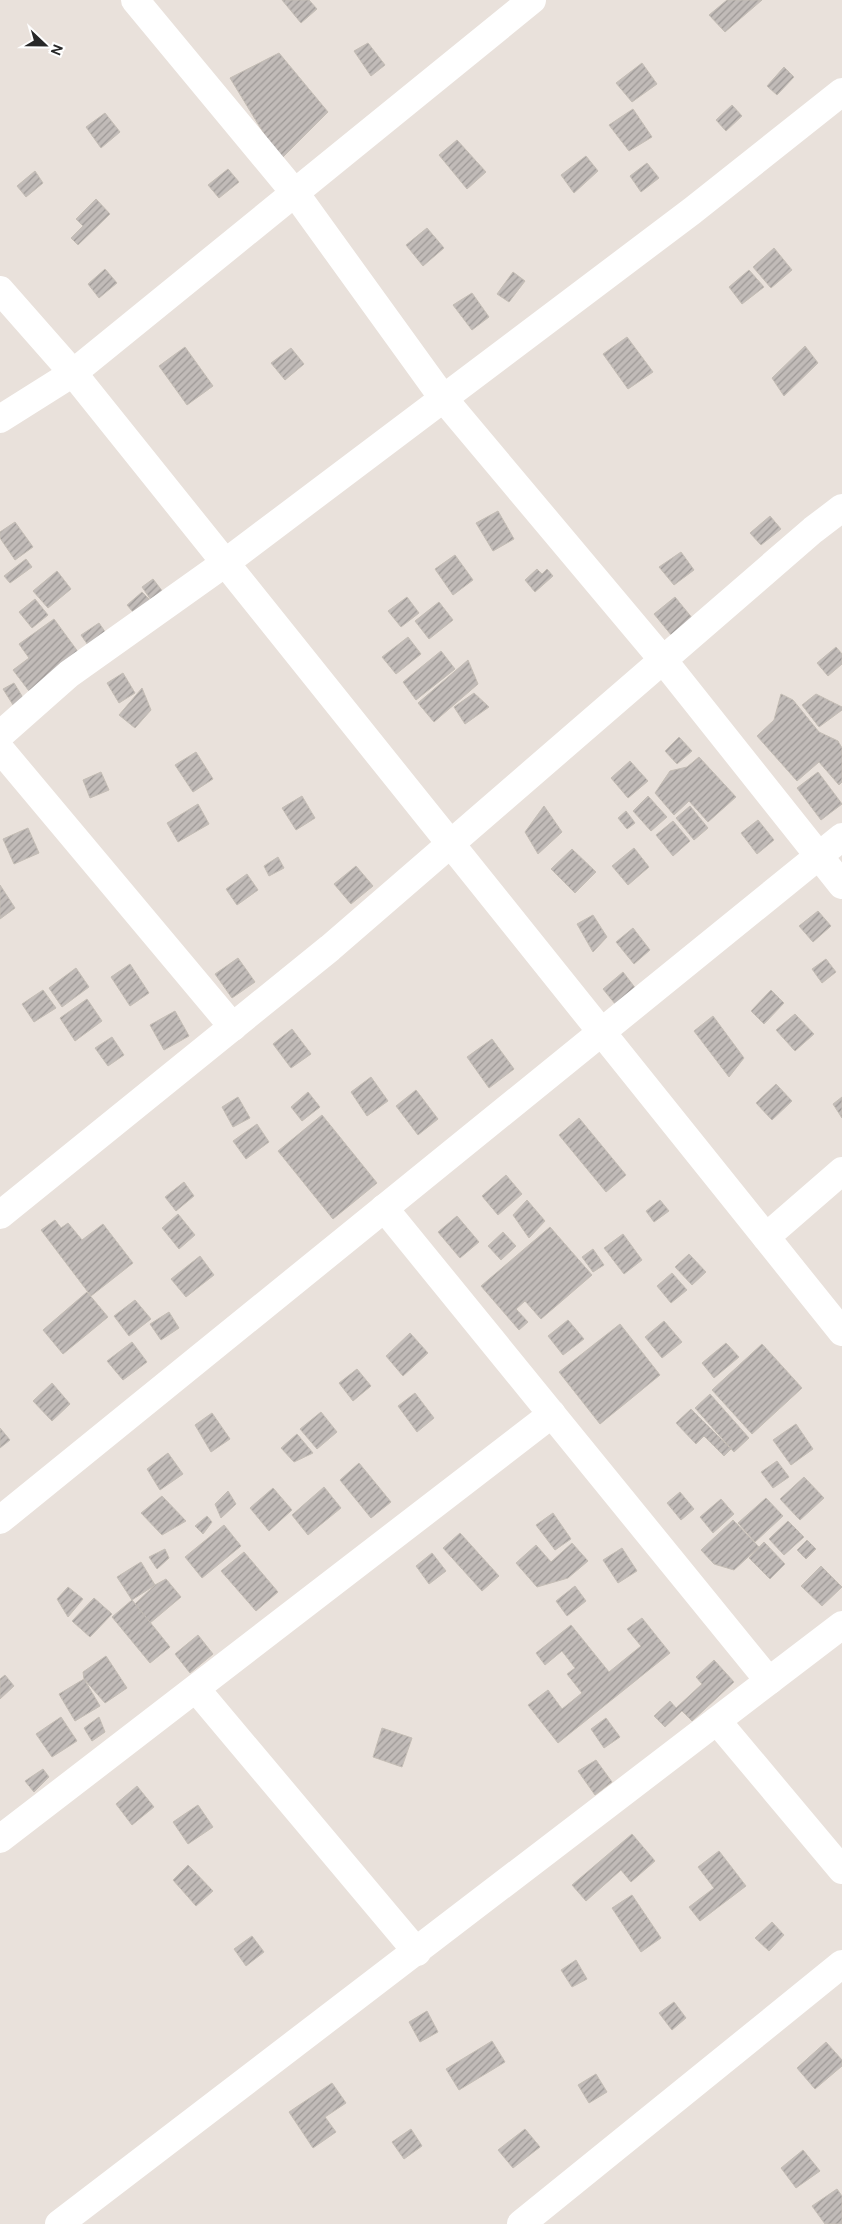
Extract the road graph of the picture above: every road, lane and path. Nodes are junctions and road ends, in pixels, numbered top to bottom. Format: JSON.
{"nodes":[{"id":1,"x":135,"y":0,"type":"edge"},
{"id":2,"x":532,"y":0,"type":"edge"},
{"id":3,"x":842,"y":92,"type":"edge"},
{"id":4,"x":295,"y":193,"type":"junction"},
{"id":5,"x":0,"y":290,"type":"edge"},
{"id":6,"x":73,"y":373,"type":"junction"},
{"id":7,"x":443,"y":398,"type":"junction"},
{"id":8,"x":0,"y":419,"type":"edge"},
{"id":9,"x":842,"y":508,"type":"edge"},
{"id":10,"x":225,"y":563,"type":"junction"},
{"id":11,"x":663,"y":660,"type":"junction"},
{"id":12,"x":0,"y":735,"type":"edge"},
{"id":13,"x":0,"y":749,"type":"edge"},
{"id":14,"x":842,"y":837,"type":"edge"},
{"id":15,"x":451,"y":845,"type":"junction"},
{"id":16,"x":818,"y":857,"type":"junction"},
{"id":17,"x":842,"y":885,"type":"edge"},
{"id":18,"x":233,"y":1026,"type":"junction"},
{"id":19,"x":602,"y":1032,"type":"junction"},
{"id":20,"x":842,"y":1171,"type":"edge"},
{"id":21,"x":384,"y":1208,"type":"junction"},
{"id":22,"x":0,"y":1214,"type":"edge"},
{"id":23,"x":766,"y":1237,"type":"junction"},
{"id":24,"x":842,"y":1332,"type":"edge"},
{"id":25,"x":552,"y":1414,"type":"junction"},
{"id":26,"x":0,"y":1520,"type":"edge"},
{"id":27,"x":842,"y":1625,"type":"edge"},
{"id":28,"x":769,"y":1681,"type":"junction"},
{"id":29,"x":196,"y":1689,"type":"junction"},
{"id":30,"x":716,"y":1721,"type":"junction"},
{"id":31,"x":0,"y":1839,"type":"edge"},
{"id":32,"x":842,"y":1870,"type":"edge"},
{"id":33,"x":417,"y":1952,"type":"junction"},
{"id":34,"x":842,"y":1964,"type":"edge"},
{"id":35,"x":59,"y":2224,"type":"edge"},
{"id":36,"x":521,"y":2224,"type":"edge"}],
"edges":[{"from":1,"to":4,"type":"street"},
{"from":2,"to":4,"type":"street"},
{"from":3,"to":7,"type":"street"},
{"from":4,"to":6,"type":"street"},
{"from":4,"to":7,"type":"street"},
{"from":5,"to":6,"type":"street"},
{"from":6,"to":8,"type":"street"},
{"from":6,"to":10,"type":"street"},
{"from":7,"to":10,"type":"street"},
{"from":7,"to":11,"type":"street"},
{"from":9,"to":11,"type":"street"},
{"from":10,"to":12,"type":"street"},
{"from":10,"to":15,"type":"street"},
{"from":11,"to":15,"type":"street"},
{"from":11,"to":16,"type":"street"},
{"from":13,"to":18,"type":"street"},
{"from":14,"to":16,"type":"street"},
{"from":15,"to":18,"type":"street"},
{"from":15,"to":19,"type":"street"},
{"from":16,"to":17,"type":"street"},
{"from":16,"to":19,"type":"street"},
{"from":18,"to":22,"type":"street"},
{"from":19,"to":21,"type":"street"},
{"from":19,"to":23,"type":"street"},
{"from":20,"to":23,"type":"street"},
{"from":21,"to":25,"type":"street"},
{"from":21,"to":26,"type":"street"},
{"from":23,"to":24,"type":"street"},
{"from":25,"to":28,"type":"street"},
{"from":25,"to":29,"type":"street"},
{"from":27,"to":28,"type":"street"},
{"from":28,"to":30,"type":"street"},
{"from":29,"to":31,"type":"street"},
{"from":29,"to":33,"type":"street"},
{"from":30,"to":32,"type":"street"},
{"from":30,"to":33,"type":"street"},
{"from":33,"to":35,"type":"street"},
{"from":34,"to":36,"type":"street"}]}
